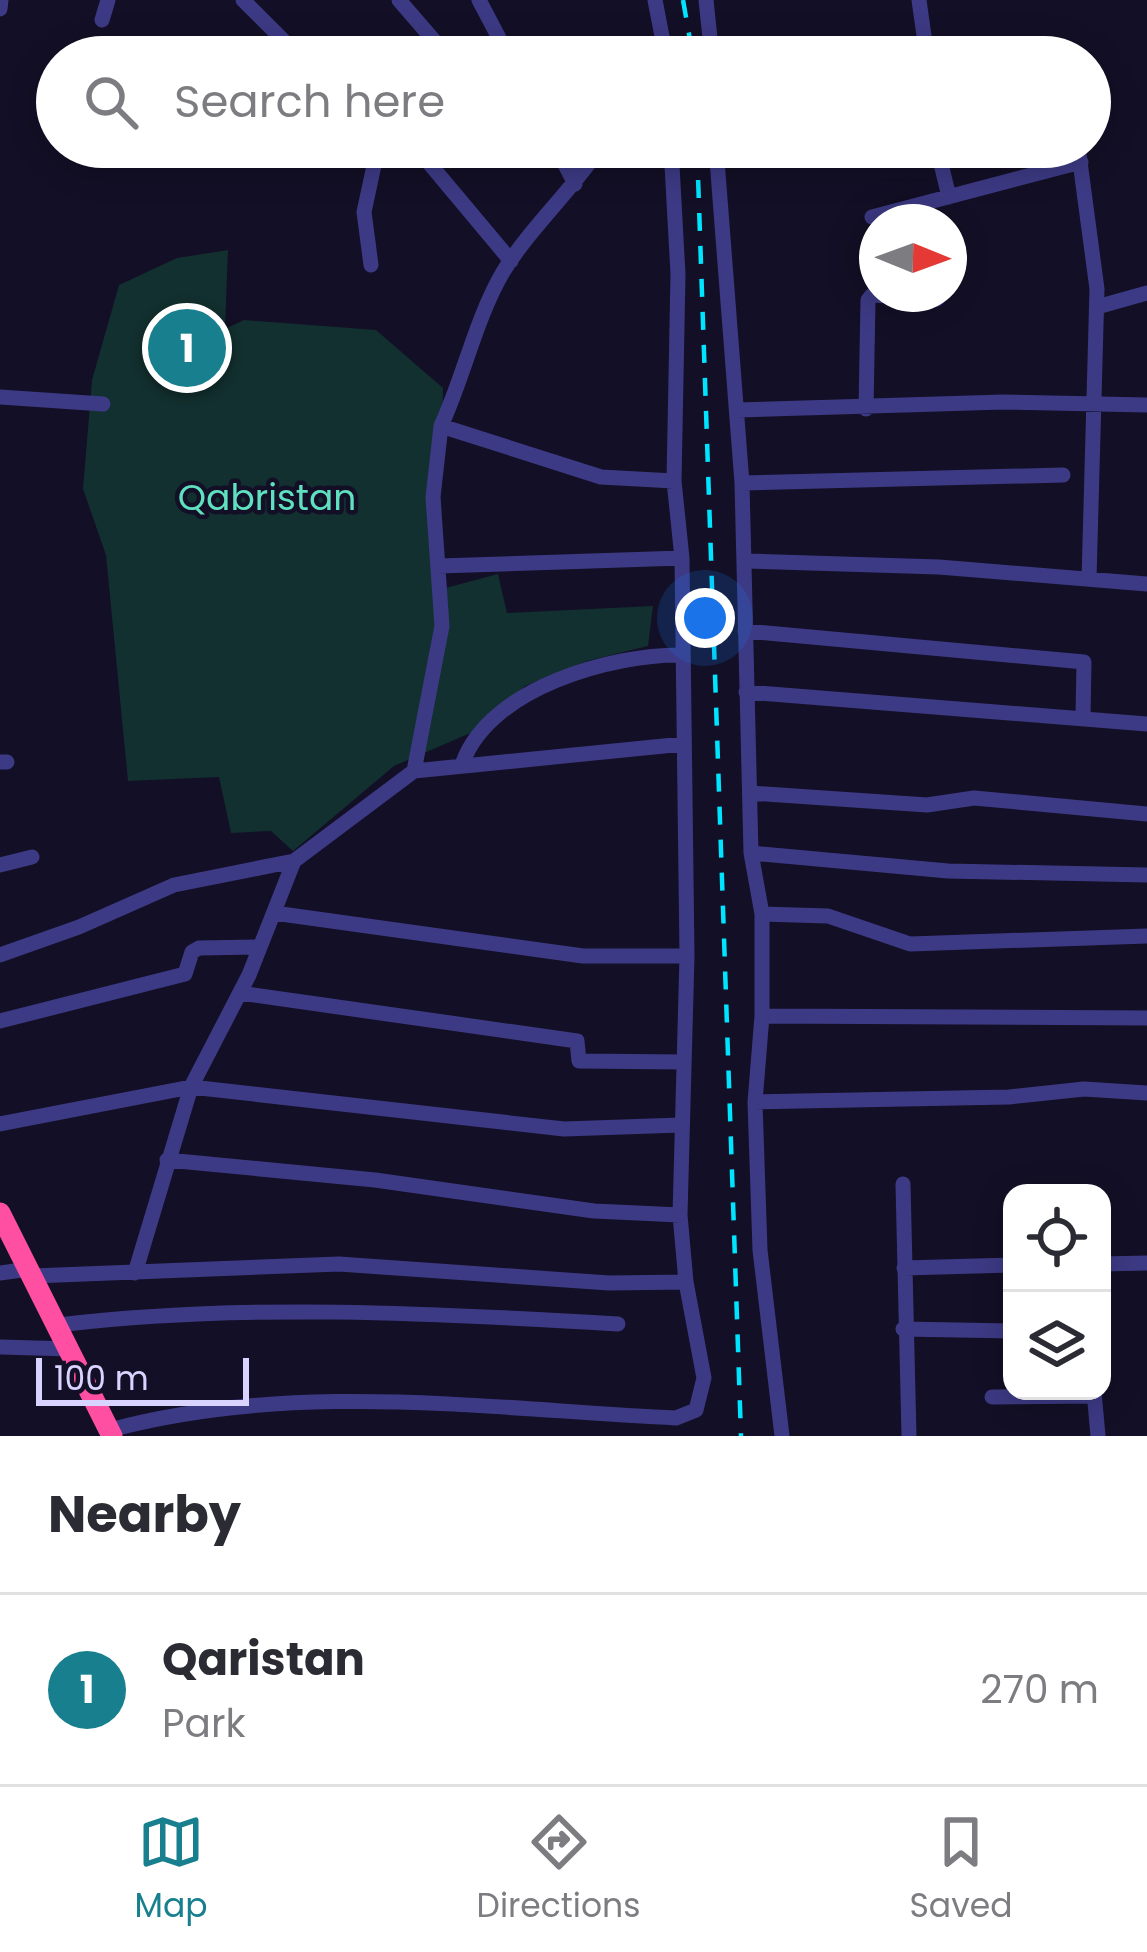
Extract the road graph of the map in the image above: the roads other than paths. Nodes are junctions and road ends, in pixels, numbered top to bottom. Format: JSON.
{"nodes":[{"id":1,"x":1,"y":0,"type":"edge"},
{"id":2,"x":108,"y":0,"type":"edge"},
{"id":3,"x":243,"y":0,"type":"edge"},
{"id":4,"x":399,"y":0,"type":"edge"},
{"id":5,"x":479,"y":0,"type":"edge"},
{"id":6,"x":655,"y":0,"type":"edge"},
{"id":7,"x":706,"y":0,"type":"edge"},
{"id":8,"x":919,"y":0,"type":"edge"},
{"id":9,"x":0,"y":9,"type":"edge"},
{"id":10,"x":102,"y":20,"type":"dead end"},
{"id":11,"x":279,"y":36,"type":"edge"},
{"id":12,"x":429,"y":36,"type":"edge"},
{"id":13,"x":498,"y":36,"type":"edge"},
{"id":14,"x":662,"y":36,"type":"edge"},
{"id":15,"x":710,"y":36,"type":"edge"},
{"id":16,"x":924,"y":36,"type":"edge"},
{"id":17,"x":373,"y":168,"type":"edge"},
{"id":18,"x":433,"y":168,"type":"edge"},
{"id":19,"x":566,"y":168,"type":"edge"},
{"id":20,"x":586,"y":168,"type":"edge"},
{"id":21,"x":672,"y":168,"type":"edge"},
{"id":22,"x":718,"y":168,"type":"edge"},
{"id":23,"x":942,"y":168,"type":"edge"},
{"id":24,"x":1037,"y":168,"type":"edge"},
{"id":25,"x":1081,"y":168,"type":"edge"},
{"id":26,"x":574,"y":184,"type":"junction"},
{"id":27,"x":949,"y":197,"type":"junction"},
{"id":28,"x":939,"y":204,"type":"edge"},
{"id":29,"x":511,"y":261,"type":"junction"},
{"id":30,"x":370,"y":266,"type":"dead end"},
{"id":31,"x":1147,"y":293,"type":"edge"},
{"id":32,"x":1097,"y":307,"type":"junction"},
{"id":33,"x":868,"y":312,"type":"edge"},
{"id":34,"x":0,"y":397,"type":"edge"},
{"id":35,"x":103,"y":404,"type":"dead end"},
{"id":36,"x":1095,"y":404,"type":"junction"},
{"id":37,"x":1147,"y":405,"type":"edge"},
{"id":38,"x":866,"y":409,"type":"junction"},
{"id":39,"x":737,"y":410,"type":"junction"},
{"id":40,"x":441,"y":426,"type":"junction"},
{"id":41,"x":1063,"y":475,"type":"dead end"},
{"id":42,"x":674,"y":481,"type":"junction"},
{"id":43,"x":742,"y":484,"type":"junction"},
{"id":44,"x":682,"y":558,"type":"junction"},
{"id":45,"x":747,"y":561,"type":"junction"},
{"id":46,"x":439,"y":566,"type":"junction"},
{"id":47,"x":1089,"y":579,"type":"junction"},
{"id":48,"x":1147,"y":584,"type":"edge"},
{"id":49,"x":745,"y":631,"type":"junction"},
{"id":50,"x":682,"y":655,"type":"junction"},
{"id":51,"x":746,"y":692,"type":"junction"},
{"id":52,"x":1083,"y":716,"type":"junction"},
{"id":53,"x":1147,"y":724,"type":"edge"},
{"id":54,"x":684,"y":744,"type":"junction"},
{"id":55,"x":464,"y":762,"type":"junction"},
{"id":56,"x":414,"y":771,"type":"junction"},
{"id":57,"x":750,"y":793,"type":"junction"},
{"id":58,"x":1147,"y":814,"type":"edge"},
{"id":59,"x":751,"y":854,"type":"junction"},
{"id":60,"x":32,"y":857,"type":"dead end"},
{"id":61,"x":294,"y":861,"type":"junction"},
{"id":62,"x":0,"y":866,"type":"edge"},
{"id":63,"x":1147,"y":875,"type":"edge"},
{"id":64,"x":274,"y":913,"type":"junction"},
{"id":65,"x":762,"y":914,"type":"junction"},
{"id":66,"x":1147,"y":936,"type":"edge"},
{"id":67,"x":260,"y":947,"type":"junction"},
{"id":68,"x":0,"y":955,"type":"edge"},
{"id":69,"x":687,"y":956,"type":"junction"},
{"id":70,"x":239,"y":993,"type":"junction"},
{"id":71,"x":762,"y":1016,"type":"junction"},
{"id":72,"x":1147,"y":1018,"type":"edge"},
{"id":73,"x":0,"y":1021,"type":"edge"},
{"id":74,"x":683,"y":1062,"type":"junction"},
{"id":75,"x":191,"y":1087,"type":"junction"},
{"id":76,"x":1147,"y":1093,"type":"edge"},
{"id":77,"x":755,"y":1102,"type":"junction"},
{"id":78,"x":0,"y":1124,"type":"edge"},
{"id":79,"x":681,"y":1124,"type":"junction"},
{"id":80,"x":167,"y":1160,"type":"junction"},
{"id":81,"x":903,"y":1184,"type":"dead end"},
{"id":82,"x":0,"y":1213,"type":"edge"},
{"id":83,"x":680,"y":1215,"type":"junction"},
{"id":84,"x":1147,"y":1263,"type":"edge"},
{"id":85,"x":1111,"y":1264,"type":"edge"},
{"id":86,"x":1003,"y":1265,"type":"edge"},
{"id":87,"x":904,"y":1268,"type":"junction"},
{"id":88,"x":0,"y":1273,"type":"edge"},
{"id":89,"x":31,"y":1273,"type":"junction"},
{"id":90,"x":135,"y":1273,"type":"junction"},
{"id":91,"x":686,"y":1282,"type":"junction"},
{"id":92,"x":618,"y":1324,"type":"dead end"},
{"id":93,"x":59,"y":1325,"type":"junction"},
{"id":94,"x":903,"y":1329,"type":"junction"},
{"id":95,"x":1003,"y":1330,"type":"edge"},
{"id":96,"x":0,"y":1347,"type":"edge"},
{"id":97,"x":71,"y":1349,"type":"junction"},
{"id":98,"x":992,"y":1397,"type":"dead end"},
{"id":99,"x":1003,"y":1397,"type":"edge"},
{"id":100,"x":1095,"y":1400,"type":"edge"},
{"id":101,"x":111,"y":1433,"type":"edge"},
{"id":102,"x":782,"y":1436,"type":"edge"},
{"id":103,"x":909,"y":1436,"type":"edge"},
{"id":104,"x":1098,"y":1436,"type":"edge"}],
"edges":[{"from":1,"to":9,"type":"street"},
{"from":2,"to":10,"type":"street"},
{"from":3,"to":11,"type":"street"},
{"from":4,"to":12,"type":"street"},
{"from":5,"to":13,"type":"street"},
{"from":6,"to":14,"type":"street"},
{"from":7,"to":15,"type":"street"},
{"from":8,"to":16,"type":"street"},
{"from":17,"to":30,"type":"street"},
{"from":18,"to":29,"type":"street"},
{"from":19,"to":26,"type":"street"},
{"from":20,"to":26,"type":"street"},
{"from":21,"to":42,"type":"street"},
{"from":22,"to":39,"type":"street"},
{"from":23,"to":27,"type":"street"},
{"from":24,"to":27,"type":"street"},
{"from":25,"to":32,"type":"street"},
{"from":26,"to":29,"type":"street"},
{"from":27,"to":28,"type":"street"},
{"from":29,"to":40,"type":"street"},
{"from":31,"to":32,"type":"street"},
{"from":32,"to":36,"type":"street"},
{"from":33,"to":38,"type":"street"},
{"from":34,"to":35,"type":"street"},
{"from":36,"to":37,"type":"street"},
{"from":36,"to":38,"type":"street"},
{"from":36,"to":47,"type":"street"},
{"from":38,"to":39,"type":"street"},
{"from":39,"to":43,"type":"street"},
{"from":40,"to":42,"type":"street"},
{"from":40,"to":46,"type":"street"},
{"from":41,"to":43,"type":"street"},
{"from":42,"to":44,"type":"street"},
{"from":43,"to":45,"type":"street"},
{"from":44,"to":46,"type":"street"},
{"from":44,"to":50,"type":"street"},
{"from":45,"to":47,"type":"street"},
{"from":45,"to":49,"type":"street"},
{"from":46,"to":56,"type":"street"},
{"from":47,"to":48,"type":"street"},
{"from":49,"to":51,"type":"street"},
{"from":49,"to":52,"type":"street"},
{"from":50,"to":54,"type":"street"},
{"from":50,"to":55,"type":"street"},
{"from":51,"to":52,"type":"street"},
{"from":51,"to":57,"type":"street"},
{"from":52,"to":53,"type":"street"},
{"from":54,"to":55,"type":"street"},
{"from":54,"to":69,"type":"street"},
{"from":55,"to":56,"type":"street"},
{"from":56,"to":61,"type":"street"},
{"from":57,"to":58,"type":"street"},
{"from":57,"to":59,"type":"street"},
{"from":59,"to":63,"type":"street"},
{"from":59,"to":65,"type":"street"},
{"from":60,"to":62,"type":"street"},
{"from":61,"to":64,"type":"street"},
{"from":61,"to":68,"type":"street"},
{"from":64,"to":67,"type":"street"},
{"from":64,"to":69,"type":"street"},
{"from":65,"to":66,"type":"street"},
{"from":65,"to":71,"type":"street"},
{"from":67,"to":70,"type":"street"},
{"from":67,"to":73,"type":"street"},
{"from":69,"to":74,"type":"street"},
{"from":70,"to":74,"type":"street"},
{"from":70,"to":75,"type":"street"},
{"from":71,"to":72,"type":"street"},
{"from":71,"to":77,"type":"street"},
{"from":74,"to":79,"type":"street"},
{"from":75,"to":78,"type":"street"},
{"from":75,"to":79,"type":"street"},
{"from":75,"to":80,"type":"street"},
{"from":76,"to":77,"type":"street"},
{"from":77,"to":102,"type":"street"},
{"from":79,"to":83,"type":"street"},
{"from":80,"to":83,"type":"street"},
{"from":80,"to":90,"type":"street"},
{"from":81,"to":87,"type":"street"},
{"from":82,"to":89,"type":"highway"},
{"from":83,"to":91,"type":"street"},
{"from":84,"to":85,"type":"street"},
{"from":86,"to":87,"type":"street"},
{"from":87,"to":94,"type":"street"},
{"from":88,"to":89,"type":"street"},
{"from":89,"to":90,"type":"street"},
{"from":89,"to":93,"type":"highway"},
{"from":90,"to":91,"type":"street"},
{"from":91,"to":101,"type":"street"},
{"from":92,"to":93,"type":"street"},
{"from":93,"to":97,"type":"highway"},
{"from":94,"to":95,"type":"street"},
{"from":94,"to":103,"type":"street"},
{"from":96,"to":97,"type":"street"},
{"from":97,"to":101,"type":"highway"},
{"from":98,"to":99,"type":"street"},
{"from":100,"to":104,"type":"street"}]}
